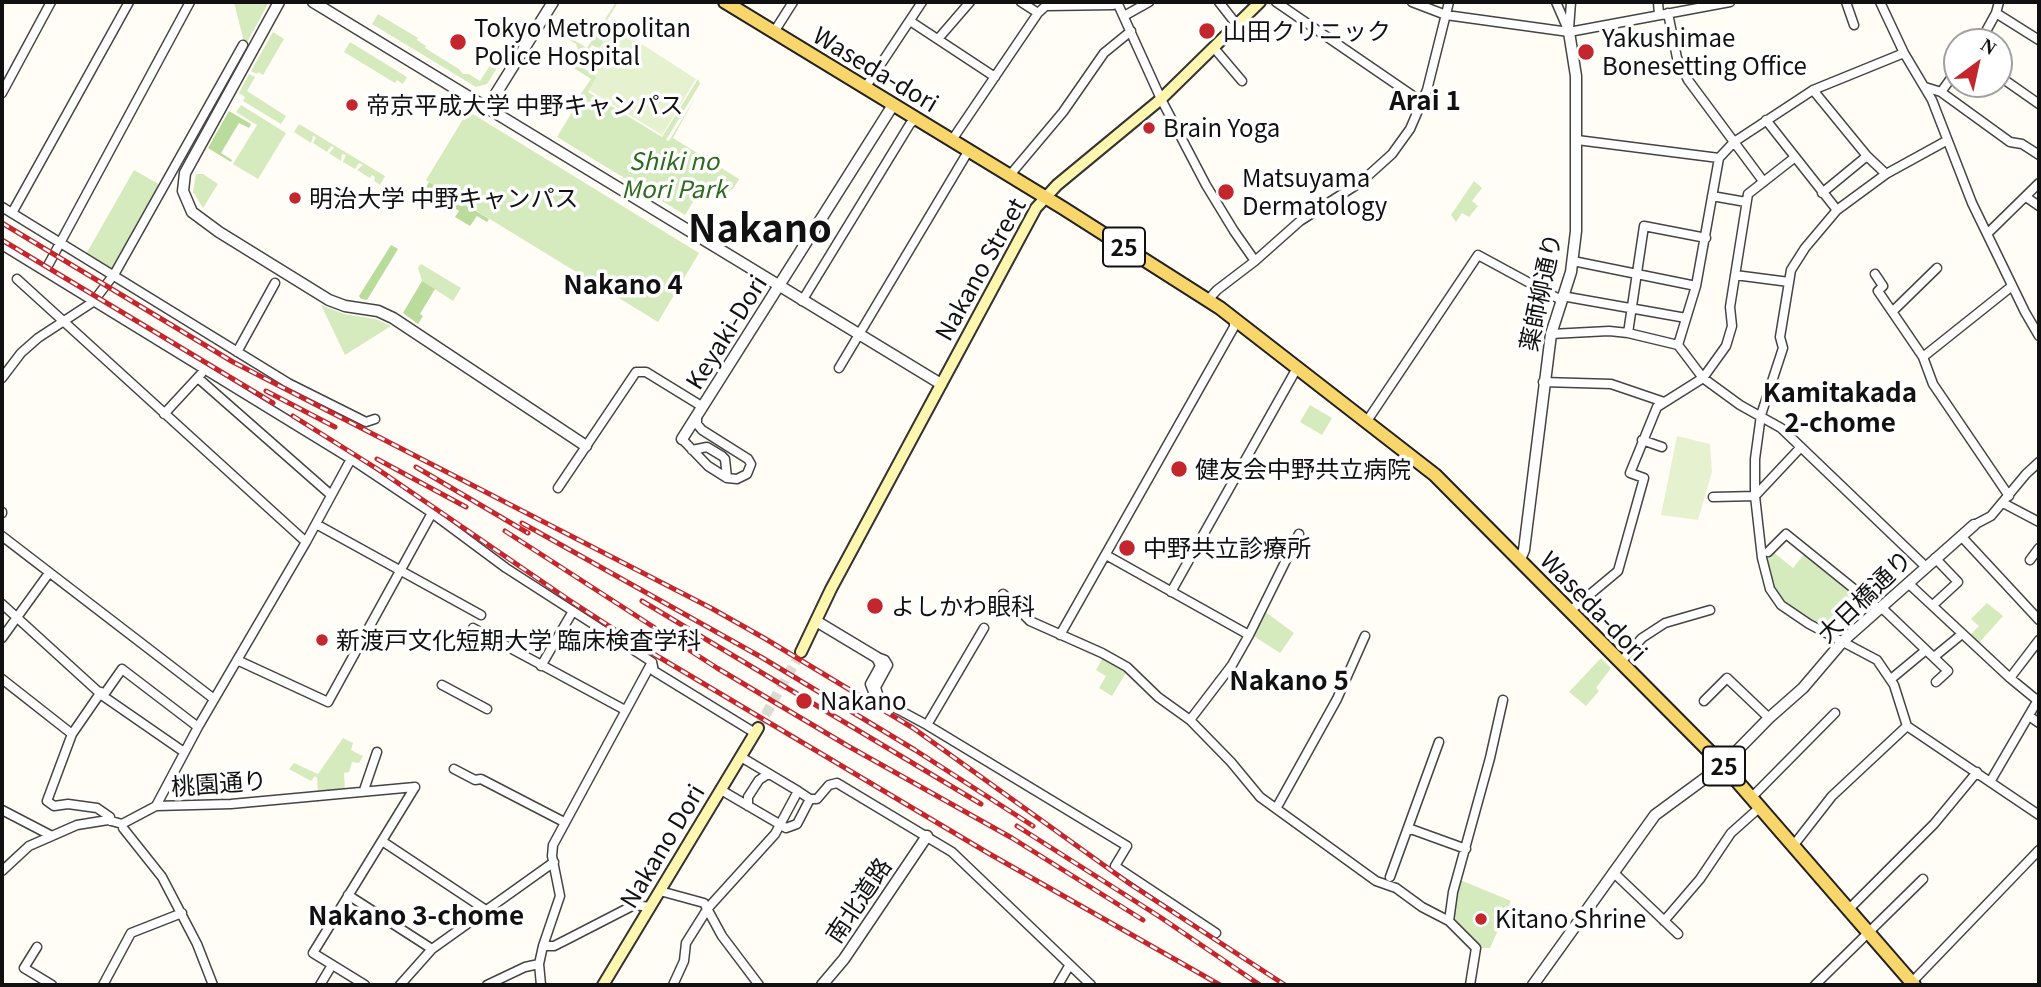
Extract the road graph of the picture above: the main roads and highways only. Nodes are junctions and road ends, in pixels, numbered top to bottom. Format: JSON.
{"nodes":[{"id":1,"x":725,"y":2,"type":"edge"},
{"id":2,"x":1261,"y":2,"type":"edge"},
{"id":3,"x":1045,"y":197,"type":"junction"},
{"id":4,"x":801,"y":653,"type":"tunnel mouth"},
{"id":5,"x":756,"y":731,"type":"tunnel mouth"},
{"id":6,"x":1913,"y":984,"type":"edge"},
{"id":7,"x":603,"y":985,"type":"edge"}],
"edges":[{"from":1,"to":3,"type":"main road","name":"Waseda-dori","number":"25"},
{"from":2,"to":3,"type":"main road","name":"Nakano Street"},
{"from":3,"to":4,"type":"main road","name":"Nakano Street"},
{"from":3,"to":6,"type":"main road","name":"Waseda-dori","number":"25"},
{"from":5,"to":7,"type":"main road","name":"Nakano Dori"}]}
